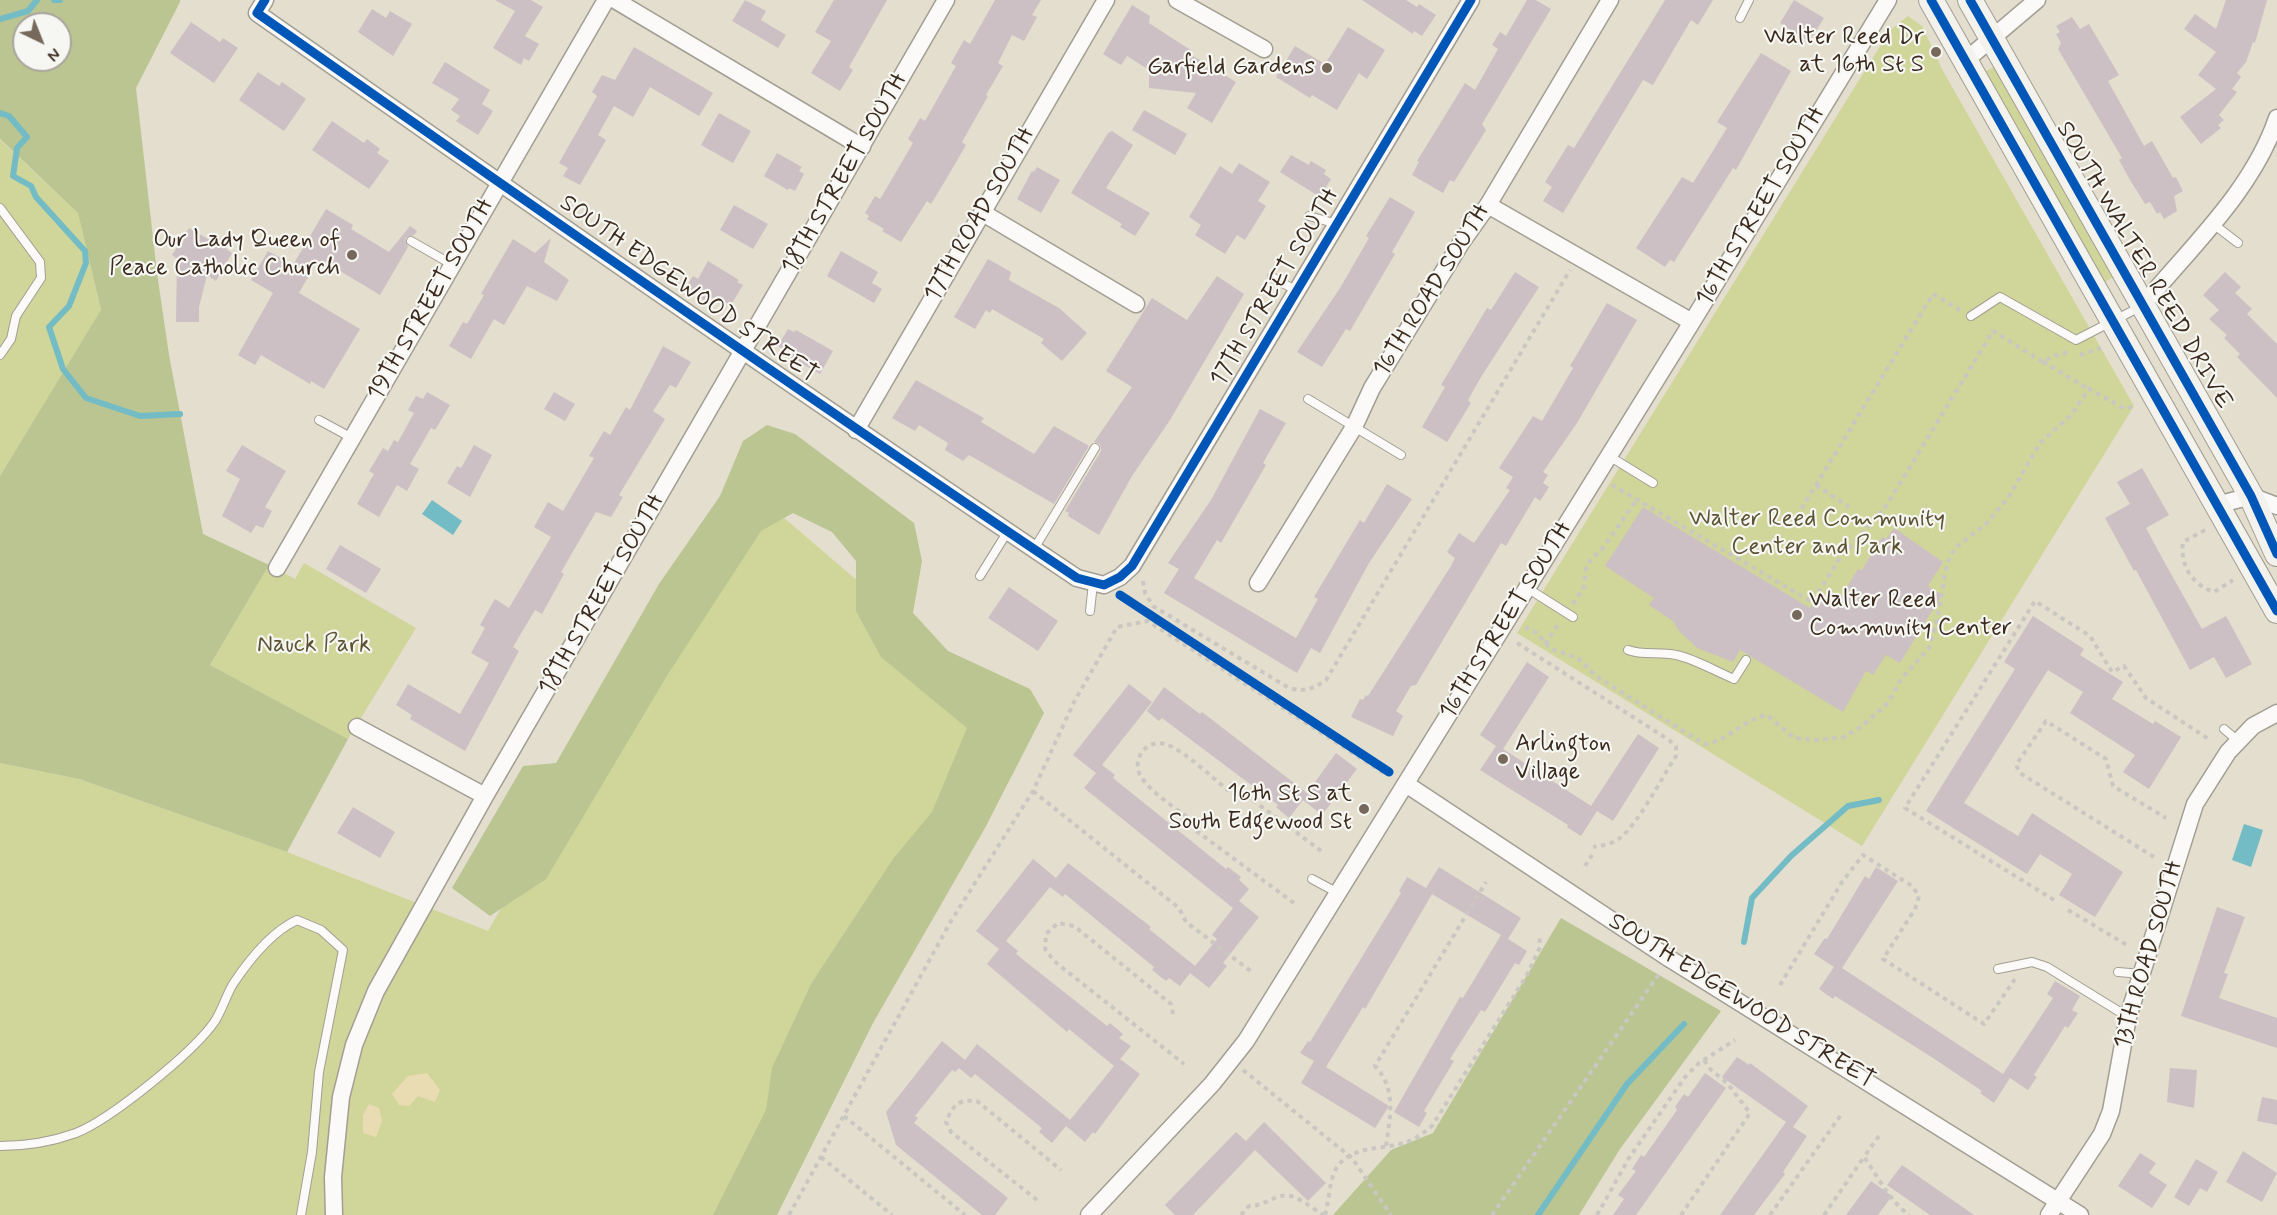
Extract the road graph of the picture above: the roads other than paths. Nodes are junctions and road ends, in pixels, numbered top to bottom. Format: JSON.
{"nodes":[{"id":1,"x":606,"y":0,"type":"edge"},
{"id":2,"x":615,"y":0,"type":"edge"},
{"id":3,"x":946,"y":0,"type":"edge"},
{"id":4,"x":1106,"y":0,"type":"edge"},
{"id":5,"x":1177,"y":0,"type":"edge"},
{"id":6,"x":1471,"y":0,"type":"edge"},
{"id":7,"x":1610,"y":0,"type":"edge"},
{"id":8,"x":1749,"y":0,"type":"edge"},
{"id":9,"x":1888,"y":0,"type":"edge"},
{"id":10,"x":1931,"y":0,"type":"edge"},
{"id":11,"x":1970,"y":0,"type":"edge"},
{"id":12,"x":2037,"y":0,"type":"edge"},
{"id":13,"x":261,"y":6,"type":"edge"},
{"id":14,"x":1740,"y":18,"type":"dead end"},
{"id":15,"x":1991,"y":38,"type":"junction"},
{"id":16,"x":1264,"y":49,"type":"dead end"},
{"id":17,"x":1965,"y":61,"type":"junction"},
{"id":18,"x":2277,"y":118,"type":"edge"},
{"id":19,"x":862,"y":147,"type":"junction"},
{"id":20,"x":500,"y":184,"type":"junction"},
{"id":21,"x":1488,"y":205,"type":"junction"},
{"id":22,"x":0,"y":208,"type":"edge"},
{"id":23,"x":983,"y":213,"type":"junction"},
{"id":24,"x":1310,"y":216,"type":"dead end"},
{"id":25,"x":2211,"y":223,"type":"junction"},
{"id":26,"x":1337,"y":224,"type":"junction"},
{"id":27,"x":411,"y":241,"type":"dead end"},
{"id":28,"x":2238,"y":243,"type":"dead end"},
{"id":29,"x":453,"y":265,"type":"junction"},
{"id":30,"x":1272,"y":277,"type":"dead end"},
{"id":31,"x":1297,"y":291,"type":"junction"},
{"id":32,"x":1136,"y":304,"type":"dead end"},
{"id":33,"x":2142,"y":306,"type":"junction"},
{"id":34,"x":1971,"y":316,"type":"road end"},
{"id":35,"x":2113,"y":321,"type":"junction"},
{"id":36,"x":1692,"y":322,"type":"junction"},
{"id":37,"x":743,"y":353,"type":"junction"},
{"id":38,"x":0,"y":355,"type":"edge"},
{"id":39,"x":1308,"y":399,"type":"dead end"},
{"id":40,"x":319,"y":420,"type":"dead end"},
{"id":41,"x":1354,"y":427,"type":"junction"},
{"id":42,"x":856,"y":430,"type":"junction"},
{"id":43,"x":352,"y":438,"type":"junction"},
{"id":44,"x":1095,"y":448,"type":"dead end"},
{"id":45,"x":1401,"y":455,"type":"dead end"},
{"id":46,"x":1609,"y":456,"type":"junction"},
{"id":47,"x":1653,"y":483,"type":"dead end"},
{"id":48,"x":2251,"y":496,"type":"junction"},
{"id":49,"x":2217,"y":505,"type":"junction"},
{"id":50,"x":2277,"y":506,"type":"edge"},
{"id":51,"x":1008,"y":531,"type":"junction"},
{"id":52,"x":1034,"y":549,"type":"junction"},
{"id":53,"x":2277,"y":554,"type":"edge"},
{"id":54,"x":277,"y":568,"type":"dead end"},
{"id":55,"x":980,"y":576,"type":"dead end"},
{"id":56,"x":1098,"y":584,"type":"junction"},
{"id":57,"x":1258,"y":584,"type":"dead end"},
{"id":58,"x":1527,"y":588,"type":"junction"},
{"id":59,"x":2277,"y":610,"type":"edge"},
{"id":60,"x":1090,"y":611,"type":"dead end"},
{"id":61,"x":1570,"y":615,"type":"road end"},
{"id":62,"x":1628,"y":650,"type":"dead end"},
{"id":63,"x":1746,"y":660,"type":"dead end"},
{"id":64,"x":2277,"y":713,"type":"edge"},
{"id":65,"x":357,"y":727,"type":"dead end"},
{"id":66,"x":2224,"y":729,"type":"dead end"},
{"id":67,"x":2238,"y":741,"type":"junction"},
{"id":68,"x":1406,"y":784,"type":"junction"},
{"id":69,"x":485,"y":796,"type":"junction"},
{"id":70,"x":1312,"y":879,"type":"dead end"},
{"id":71,"x":1338,"y":893,"type":"junction"},
{"id":72,"x":1998,"y":969,"type":"dead end"},
{"id":73,"x":2118,"y":972,"type":"dead end"},
{"id":74,"x":2142,"y":974,"type":"junction"},
{"id":75,"x":2128,"y":1017,"type":"junction"},
{"id":76,"x":0,"y":1146,"type":"edge"},
{"id":77,"x":2054,"y":1208,"type":"edge"},
{"id":78,"x":301,"y":1215,"type":"edge"},
{"id":79,"x":334,"y":1215,"type":"edge"},
{"id":80,"x":1089,"y":1215,"type":"edge"},
{"id":81,"x":2080,"y":1215,"type":"edge"}],
"edges":[{"from":1,"to":20,"type":"street","name":"19TH STREET SOUTH"},
{"from":2,"to":19,"type":"street"},
{"from":3,"to":19,"type":"street","name":"18TH STREET SOUTH"},
{"from":4,"to":23,"type":"street","name":"17TH ROAD SOUTH"},
{"from":5,"to":16,"type":"street"},
{"from":6,"to":26,"type":"street","name":"17TH STREET SOUTH"},
{"from":7,"to":21,"type":"street","name":"16TH ROAD SOUTH"},
{"from":8,"to":14,"type":"lane"},
{"from":9,"to":36,"type":"street","name":"16TH STREET SOUTH"},
{"from":10,"to":17,"type":"main road"},
{"from":11,"to":15,"type":"main road","name":"SOUTH WALTER REED DRIVE"},
{"from":12,"to":15,"type":"street"},
{"from":13,"to":20,"type":"street","name":"SOUTH EDGEWOOD STREET"},
{"from":15,"to":17,"type":"street"},
{"from":15,"to":33,"type":"main road","name":"SOUTH WALTER REED DRIVE"},
{"from":17,"to":35,"type":"main road"},
{"from":18,"to":25,"type":"street"},
{"from":19,"to":37,"type":"street","name":"18TH STREET SOUTH"},
{"from":20,"to":29,"type":"street","name":"19TH STREET SOUTH"},
{"from":20,"to":37,"type":"street","name":"SOUTH EDGEWOOD STREET"},
{"from":21,"to":36,"type":"street"},
{"from":21,"to":41,"type":"street","name":"16TH ROAD SOUTH"},
{"from":22,"to":38,"type":"lane"},
{"from":23,"to":32,"type":"street"},
{"from":23,"to":42,"type":"street","name":"17TH ROAD SOUTH"},
{"from":24,"to":26,"type":"lane"},
{"from":25,"to":28,"type":"lane"},
{"from":25,"to":33,"type":"street"},
{"from":26,"to":31,"type":"street","name":"17TH STREET SOUTH"},
{"from":27,"to":29,"type":"lane"},
{"from":29,"to":43,"type":"street","name":"19TH STREET SOUTH"},
{"from":30,"to":31,"type":"lane"},
{"from":31,"to":56,"type":"street","name":"17TH STREET SOUTH"},
{"from":33,"to":35,"type":"lane"},
{"from":33,"to":48,"type":"main road","name":"SOUTH WALTER REED DRIVE"},
{"from":34,"to":35,"type":"lane"},
{"from":35,"to":49,"type":"main road"},
{"from":36,"to":46,"type":"street","name":"16TH STREET SOUTH"},
{"from":37,"to":42,"type":"street","name":"SOUTH EDGEWOOD STREET"},
{"from":37,"to":69,"type":"street","name":"18TH STREET SOUTH"},
{"from":39,"to":41,"type":"lane"},
{"from":40,"to":43,"type":"lane"},
{"from":41,"to":45,"type":"lane"},
{"from":41,"to":57,"type":"street","name":"16TH ROAD SOUTH"},
{"from":42,"to":51,"type":"street","name":"SOUTH EDGEWOOD STREET"},
{"from":43,"to":54,"type":"street","name":"19TH STREET SOUTH"},
{"from":44,"to":52,"type":"lane"},
{"from":46,"to":47,"type":"lane"},
{"from":46,"to":58,"type":"street","name":"16TH STREET SOUTH"},
{"from":48,"to":49,"type":"street"},
{"from":48,"to":50,"type":"street"},
{"from":48,"to":53,"type":"main road","name":"SOUTH WALTER REED DRIVE"},
{"from":49,"to":59,"type":"main road"},
{"from":51,"to":52,"type":"street","name":"SOUTH EDGEWOOD STREET"},
{"from":51,"to":55,"type":"lane"},
{"from":52,"to":56,"type":"street","name":"SOUTH EDGEWOOD STREET"},
{"from":56,"to":60,"type":"lane"},
{"from":58,"to":61,"type":"lane"},
{"from":58,"to":68,"type":"street","name":"16TH STREET SOUTH"},
{"from":62,"to":63,"type":"lane"},
{"from":64,"to":67,"type":"street","name":"13TH ROAD SOUTH"},
{"from":65,"to":69,"type":"street"},
{"from":66,"to":67,"type":"lane"},
{"from":67,"to":74,"type":"street","name":"13TH ROAD SOUTH"},
{"from":68,"to":71,"type":"street","name":"16TH STREET SOUTH"},
{"from":68,"to":77,"type":"street","name":"SOUTH EDGEWOOD STREET"},
{"from":69,"to":79,"type":"street","name":"18TH STREET SOUTH"},
{"from":70,"to":71,"type":"lane"},
{"from":71,"to":80,"type":"street","name":"16TH STREET SOUTH"},
{"from":72,"to":75,"type":"lane"},
{"from":73,"to":74,"type":"lane"},
{"from":74,"to":75,"type":"street","name":"13TH ROAD SOUTH"},
{"from":75,"to":77,"type":"street","name":"13TH ROAD SOUTH"},
{"from":76,"to":78,"type":"lane"},
{"from":77,"to":81,"type":"street","name":"SOUTH EDGEWOOD STREET"}]}
